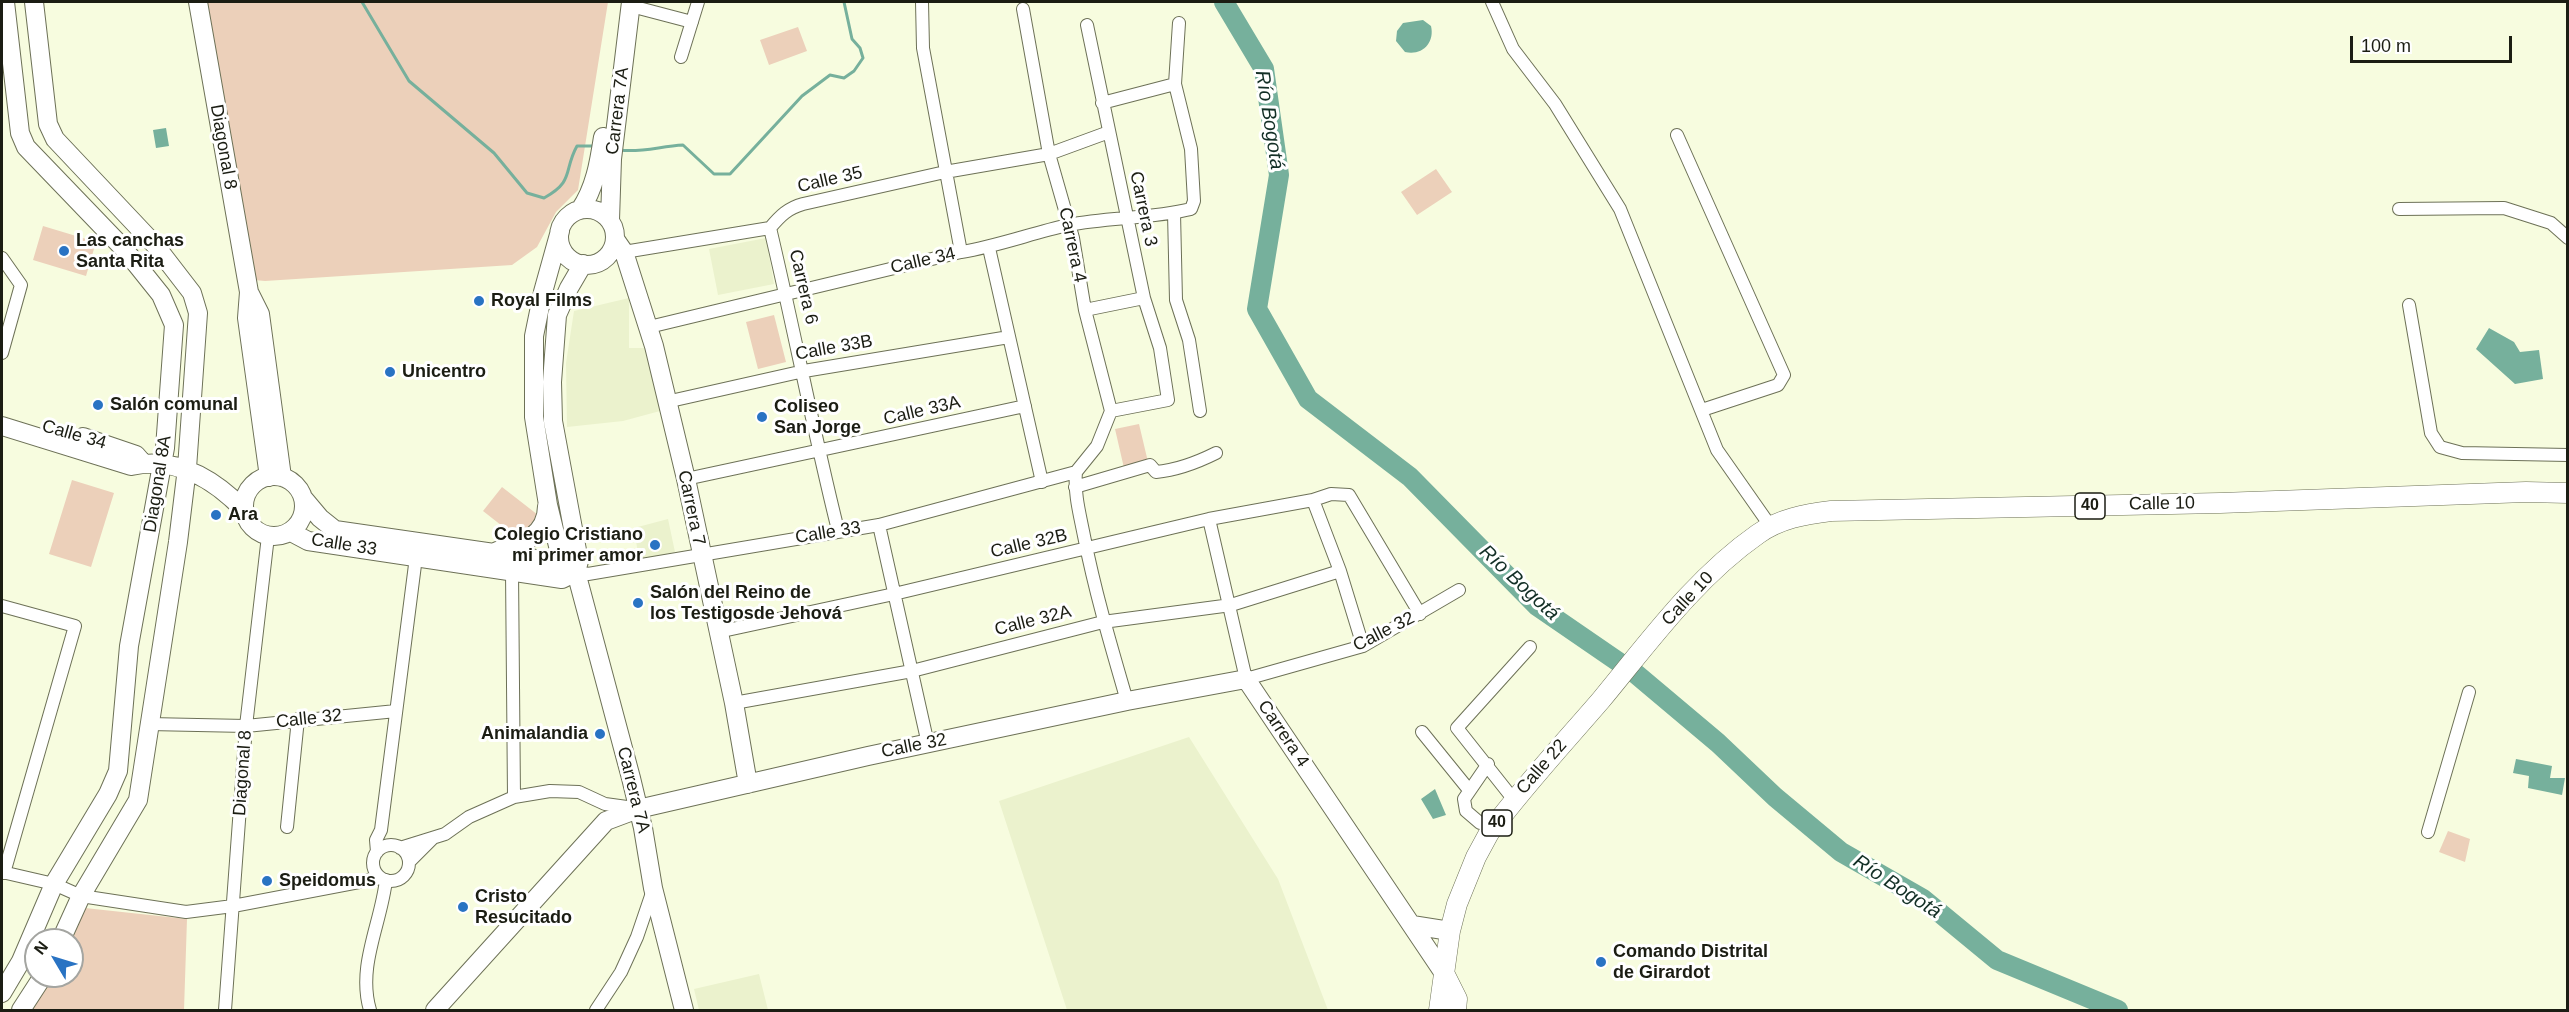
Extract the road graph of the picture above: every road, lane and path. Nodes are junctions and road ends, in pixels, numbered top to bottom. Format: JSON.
{"nodes":[{"id":1,"x":5,"y":2,"type":"edge"},
{"id":2,"x":34,"y":2,"type":"edge"},
{"id":3,"x":198,"y":2,"type":"edge"},
{"id":4,"x":698,"y":2,"type":"edge"},
{"id":5,"x":922,"y":2,"type":"edge"},
{"id":6,"x":1492,"y":2,"type":"edge"},
{"id":7,"x":627,"y":3,"type":"edge"},
{"id":8,"x":1023,"y":9,"type":"dead end"},
{"id":9,"x":692,"y":22,"type":"junction"},
{"id":10,"x":1179,"y":24,"type":"dead end"},
{"id":11,"x":1087,"y":25,"type":"dead end"},
{"id":12,"x":5,"y":42,"type":"edge"},
{"id":13,"x":681,"y":57,"type":"dead end"},
{"id":14,"x":1175,"y":84,"type":"junction"},
{"id":15,"x":1102,"y":103,"type":"junction"},
{"id":16,"x":1109,"y":132,"type":"junction"},
{"id":17,"x":1677,"y":135,"type":"dead end"},
{"id":18,"x":1049,"y":154,"type":"junction"},
{"id":19,"x":606,"y":159,"type":"junction"},
{"id":20,"x":945,"y":172,"type":"junction"},
{"id":21,"x":2399,"y":209,"type":"dead end"},
{"id":22,"x":580,"y":210,"type":"junction"},
{"id":23,"x":1174,"y":213,"type":"junction"},
{"id":24,"x":1127,"y":218,"type":"junction"},
{"id":25,"x":610,"y":220,"type":"junction"},
{"id":26,"x":1069,"y":225,"type":"junction"},
{"id":27,"x":770,"y":228,"type":"junction"},
{"id":28,"x":560,"y":231,"type":"junction"},
{"id":29,"x":2568,"y":238,"type":"edge"},
{"id":30,"x":620,"y":245,"type":"junction"},
{"id":31,"x":989,"y":248,"type":"junction"},
{"id":32,"x":961,"y":252,"type":"junction"},
{"id":33,"x":2,"y":258,"type":"edge"},
{"id":34,"x":583,"y":264,"type":"junction"},
{"id":35,"x":785,"y":293,"type":"junction"},
{"id":36,"x":1144,"y":298,"type":"junction"},
{"id":37,"x":2409,"y":305,"type":"dead end"},
{"id":38,"x":1085,"y":310,"type":"junction"},
{"id":39,"x":649,"y":327,"type":"junction"},
{"id":40,"x":1009,"y":337,"type":"junction"},
{"id":41,"x":2,"y":353,"type":"edge"},
{"id":42,"x":804,"y":371,"type":"junction"},
{"id":43,"x":666,"y":402,"type":"junction"},
{"id":44,"x":1025,"y":406,"type":"junction"},
{"id":45,"x":1702,"y":410,"type":"junction"},
{"id":46,"x":1111,"y":411,"type":"junction"},
{"id":47,"x":1200,"y":411,"type":"dead end"},
{"id":48,"x":2,"y":414,"type":"edge"},
{"id":49,"x":2,"y":426,"type":"edge"},
{"id":50,"x":818,"y":452,"type":"junction"},
{"id":51,"x":1216,"y":453,"type":"dead end"},
{"id":52,"x":2568,"y":455,"type":"edge"},
{"id":53,"x":143,"y":463,"type":"junction"},
{"id":54,"x":162,"y":464,"type":"junction"},
{"id":55,"x":187,"y":468,"type":"junction"},
{"id":56,"x":1076,"y":472,"type":"junction"},
{"id":57,"x":276,"y":477,"type":"junction"},
{"id":58,"x":686,"y":479,"type":"junction"},
{"id":59,"x":1042,"y":482,"type":"junction"},
{"id":60,"x":1075,"y":487,"type":"junction"},
{"id":61,"x":225,"y":491,"type":"junction"},
{"id":62,"x":248,"y":491,"type":"junction"},
{"id":63,"x":2568,"y":493,"type":"edge"},
{"id":64,"x":547,"y":498,"type":"junction"},
{"id":65,"x":303,"y":499,"type":"junction"},
{"id":66,"x":1313,"y":500,"type":"junction"},
{"id":67,"x":244,"y":510,"type":"junction"},
{"id":68,"x":1209,"y":519,"type":"junction"},
{"id":69,"x":879,"y":525,"type":"junction"},
{"id":70,"x":1771,"y":527,"type":"junction"},
{"id":71,"x":838,"y":530,"type":"junction"},
{"id":72,"x":291,"y":532,"type":"junction"},
{"id":73,"x":268,"y":536,"type":"junction"},
{"id":74,"x":1087,"y":549,"type":"junction"},
{"id":75,"x":491,"y":553,"type":"junction"},
{"id":76,"x":701,"y":553,"type":"junction"},
{"id":77,"x":416,"y":557,"type":"junction"},
{"id":78,"x":512,"y":571,"type":"junction"},
{"id":79,"x":1340,"y":571,"type":"junction"},
{"id":80,"x":576,"y":572,"type":"junction"},
{"id":81,"x":1459,"y":590,"type":"dead end"},
{"id":82,"x":894,"y":594,"type":"junction"},
{"id":83,"x":1231,"y":605,"type":"junction"},
{"id":84,"x":2,"y":606,"type":"edge"},
{"id":85,"x":1420,"y":614,"type":"junction"},
{"id":86,"x":1103,"y":622,"type":"junction"},
{"id":87,"x":718,"y":632,"type":"junction"},
{"id":88,"x":1363,"y":646,"type":"junction"},
{"id":89,"x":1530,"y":647,"type":"dead end"},
{"id":90,"x":912,"y":671,"type":"junction"},
{"id":91,"x":1246,"y":680,"type":"junction"},
{"id":92,"x":2469,"y":692,"type":"dead end"},
{"id":93,"x":1602,"y":698,"type":"joint"},
{"id":94,"x":1127,"y":701,"type":"junction"},
{"id":95,"x":735,"y":703,"type":"junction"},
{"id":96,"x":396,"y":711,"type":"junction"},
{"id":97,"x":298,"y":719,"type":"junction"},
{"id":98,"x":149,"y":724,"type":"junction"},
{"id":99,"x":246,"y":726,"type":"junction"},
{"id":100,"x":1422,"y":732,"type":"dead end"},
{"id":101,"x":928,"y":744,"type":"junction"},
{"id":102,"x":1488,"y":764,"type":"junction"},
{"id":103,"x":748,"y":784,"type":"junction"},
{"id":104,"x":1469,"y":790,"type":"junction"},
{"id":105,"x":514,"y":797,"type":"junction"},
{"id":106,"x":1514,"y":800,"type":"junction"},
{"id":107,"x":638,"y":809,"type":"junction"},
{"id":108,"x":1480,"y":823,"type":"dead end"},
{"id":109,"x":287,"y":827,"type":"dead end"},
{"id":110,"x":381,"y":830,"type":"junction"},
{"id":111,"x":2428,"y":832,"type":"dead end"},
{"id":112,"x":432,"y":838,"type":"junction"},
{"id":113,"x":395,"y":847,"type":"junction"},
{"id":114,"x":375,"y":858,"type":"junction"},
{"id":115,"x":409,"y":862,"type":"junction"},
{"id":116,"x":3,"y":873,"type":"edge"},
{"id":117,"x":403,"y":876,"type":"junction"},
{"id":118,"x":383,"y":879,"type":"junction"},
{"id":119,"x":357,"y":882,"type":"junction"},
{"id":120,"x":54,"y":884,"type":"junction"},
{"id":121,"x":653,"y":888,"type":"junction"},
{"id":122,"x":81,"y":896,"type":"junction"},
{"id":123,"x":383,"y":904,"type":"junction"},
{"id":124,"x":233,"y":906,"type":"junction"},
{"id":125,"x":1412,"y":925,"type":"junction"},
{"id":126,"x":66,"y":928,"type":"edge"},
{"id":127,"x":1450,"y":931,"type":"junction"},
{"id":128,"x":1445,"y":975,"type":"junction"},
{"id":129,"x":35,"y":988,"type":"edge"},
{"id":130,"x":2,"y":993,"type":"edge"},
{"id":131,"x":21,"y":1011,"type":"edge"},
{"id":132,"x":225,"y":1011,"type":"edge"},
{"id":133,"x":370,"y":1011,"type":"edge"},
{"id":134,"x":435,"y":1011,"type":"edge"},
{"id":135,"x":596,"y":1011,"type":"edge"},
{"id":136,"x":684,"y":1011,"type":"edge"},
{"id":137,"x":1438,"y":1011,"type":"edge"},
{"id":138,"x":1456,"y":1011,"type":"edge"}],
"edges":[{"from":1,"to":12,"type":"street","name":"Diagonal 8A"},
{"from":2,"to":55,"type":"street","name":"Diagonal 8A"},
{"from":3,"to":57,"type":"street","name":"Diagonal 8"},
{"from":4,"to":9,"type":"street"},
{"from":5,"to":20,"type":"street"},
{"from":6,"to":45,"type":"street"},
{"from":7,"to":9,"type":"street"},
{"from":7,"to":19,"type":"street","name":"Carrera 7A"},
{"from":8,"to":18,"type":"street","name":"Carrera 4"},
{"from":9,"to":13,"type":"street"},
{"from":10,"to":14,"type":"street"},
{"from":11,"to":15,"type":"street","name":"Carrera 3"},
{"from":12,"to":54,"type":"street","name":"Diagonal 8A"},
{"from":14,"to":15,"type":"street"},
{"from":14,"to":23,"type":"street","name":"Calle 34"},
{"from":15,"to":16,"type":"street","name":"Carrera 3"},
{"from":16,"to":18,"type":"street","name":"Calle 35"},
{"from":16,"to":24,"type":"street","name":"Carrera 3"},
{"from":17,"to":45,"type":"street"},
{"from":18,"to":20,"type":"street","name":"Calle 35"},
{"from":18,"to":26,"type":"street","name":"Carrera 4"},
{"from":19,"to":22,"type":"street","name":"Carrera 7A"},
{"from":19,"to":25,"type":"street","name":"Carrera 7A"},
{"from":20,"to":27,"type":"street","name":"Calle 35"},
{"from":20,"to":32,"type":"street"},
{"from":21,"to":29,"type":"street"},
{"from":22,"to":25,"type":"street"},
{"from":22,"to":28,"type":"street"},
{"from":23,"to":24,"type":"street","name":"Calle 34"},
{"from":23,"to":47,"type":"street"},
{"from":24,"to":26,"type":"street","name":"Calle 34"},
{"from":24,"to":36,"type":"street","name":"Carrera 3"},
{"from":25,"to":30,"type":"street"},
{"from":26,"to":31,"type":"street","name":"Calle 34"},
{"from":26,"to":38,"type":"street","name":"Carrera 4"},
{"from":27,"to":30,"type":"street"},
{"from":27,"to":35,"type":"street","name":"Carrera 6"},
{"from":28,"to":34,"type":"street"},
{"from":28,"to":64,"type":"street","name":"Carrera 7A"},
{"from":30,"to":34,"type":"street"},
{"from":30,"to":39,"type":"street","name":"Carrera 7"},
{"from":31,"to":32,"type":"street","name":"Calle 34"},
{"from":31,"to":40,"type":"street"},
{"from":32,"to":35,"type":"street","name":"Calle 34"},
{"from":33,"to":41,"type":"street"},
{"from":34,"to":80,"type":"street","name":"Carrera 7A"},
{"from":35,"to":39,"type":"street","name":"Calle 34"},
{"from":35,"to":42,"type":"street","name":"Carrera 6"},
{"from":36,"to":38,"type":"street"},
{"from":36,"to":46,"type":"street","name":"Carrera 3"},
{"from":37,"to":52,"type":"street"},
{"from":38,"to":46,"type":"street","name":"Carrera 4"},
{"from":39,"to":43,"type":"street","name":"Carrera 7"},
{"from":40,"to":42,"type":"street","name":"Calle 33B"},
{"from":40,"to":44,"type":"street"},
{"from":42,"to":43,"type":"street","name":"Calle 33B"},
{"from":42,"to":50,"type":"street","name":"Carrera 6"},
{"from":43,"to":58,"type":"street","name":"Carrera 7"},
{"from":44,"to":50,"type":"street","name":"Calle 33A"},
{"from":44,"to":59,"type":"street"},
{"from":45,"to":70,"type":"street"},
{"from":46,"to":56,"type":"street"},
{"from":48,"to":53,"type":"street","name":"Calle 34"},
{"from":49,"to":53,"type":"street","name":"Calle 34"},
{"from":50,"to":58,"type":"street","name":"Calle 33A"},
{"from":50,"to":71,"type":"street","name":"Carrera 6"},
{"from":51,"to":60,"type":"street"},
{"from":53,"to":54,"type":"street","name":"Calle 34"},
{"from":54,"to":55,"type":"street","name":"Calle 34"},
{"from":54,"to":120,"type":"street","name":"Diagonal 8A"},
{"from":55,"to":61,"type":"street","name":"Calle 34"},
{"from":55,"to":98,"type":"street","name":"Diagonal 8A"},
{"from":56,"to":59,"type":"street","name":"Calle 33"},
{"from":56,"to":60,"type":"street"},
{"from":57,"to":62,"type":"street"},
{"from":57,"to":65,"type":"street"},
{"from":58,"to":76,"type":"street","name":"Carrera 7"},
{"from":59,"to":69,"type":"street","name":"Calle 33"},
{"from":60,"to":74,"type":"street"},
{"from":61,"to":62,"type":"street"},
{"from":61,"to":67,"type":"street","name":"Calle 34"},
{"from":62,"to":67,"type":"street"},
{"from":63,"to":70,"type":"main road","name":"Calle 10","number":"40"},
{"from":64,"to":75,"type":"street"},
{"from":64,"to":80,"type":"street","name":"Carrera 7A"},
{"from":65,"to":72,"type":"street"},
{"from":65,"to":75,"type":"street","name":"Calle 33"},
{"from":66,"to":68,"type":"street","name":"Calle 32B"},
{"from":66,"to":79,"type":"street"},
{"from":66,"to":85,"type":"street","name":"Calle 32B"},
{"from":67,"to":73,"type":"street"},
{"from":68,"to":74,"type":"street","name":"Calle 32B"},
{"from":68,"to":83,"type":"street","name":"Carrera 4"},
{"from":69,"to":71,"type":"street","name":"Calle 33"},
{"from":69,"to":82,"type":"street"},
{"from":70,"to":93,"type":"main road","name":"Calle 10","number":"40"},
{"from":71,"to":76,"type":"street","name":"Calle 33"},
{"from":72,"to":73,"type":"street"},
{"from":72,"to":77,"type":"street","name":"Calle 33"},
{"from":73,"to":99,"type":"street","name":"Diagonal 8"},
{"from":74,"to":82,"type":"street","name":"Calle 32B"},
{"from":74,"to":86,"type":"street"},
{"from":75,"to":80,"type":"street","name":"Calle 33"},
{"from":76,"to":80,"type":"street","name":"Calle 33"},
{"from":76,"to":87,"type":"street","name":"Carrera 7"},
{"from":77,"to":78,"type":"street","name":"Calle 33"},
{"from":77,"to":96,"type":"street"},
{"from":78,"to":80,"type":"street","name":"Calle 33"},
{"from":78,"to":105,"type":"street"},
{"from":79,"to":83,"type":"street","name":"Calle 32A"},
{"from":79,"to":88,"type":"street"},
{"from":80,"to":107,"type":"street","name":"Carrera 7A"},
{"from":81,"to":85,"type":"street","name":"Calle 32"},
{"from":82,"to":87,"type":"street","name":"Calle 32B"},
{"from":82,"to":90,"type":"street"},
{"from":83,"to":86,"type":"street","name":"Calle 32A"},
{"from":83,"to":91,"type":"street","name":"Carrera 4"},
{"from":84,"to":116,"type":"street"},
{"from":85,"to":88,"type":"street","name":"Calle 32"},
{"from":86,"to":90,"type":"street","name":"Calle 32A"},
{"from":86,"to":94,"type":"street"},
{"from":87,"to":95,"type":"street","name":"Carrera 7"},
{"from":88,"to":91,"type":"street","name":"Calle 32"},
{"from":89,"to":102,"type":"street"},
{"from":90,"to":95,"type":"street","name":"Calle 32A"},
{"from":90,"to":101,"type":"street"},
{"from":91,"to":94,"type":"street","name":"Calle 32"},
{"from":91,"to":125,"type":"street","name":"Carrera 4"},
{"from":92,"to":111,"type":"street"},
{"from":93,"to":106,"type":"main road","name":"Calle 22","number":"40"},
{"from":94,"to":101,"type":"street","name":"Calle 32"},
{"from":95,"to":103,"type":"street","name":"Carrera 7"},
{"from":96,"to":97,"type":"street","name":"Calle 32"},
{"from":96,"to":110,"type":"street"},
{"from":97,"to":99,"type":"street","name":"Calle 32"},
{"from":97,"to":109,"type":"street"},
{"from":98,"to":99,"type":"street","name":"Calle 32"},
{"from":98,"to":122,"type":"street","name":"Diagonal 8A"},
{"from":99,"to":124,"type":"street","name":"Diagonal 8"},
{"from":100,"to":104,"type":"street"},
{"from":101,"to":103,"type":"street","name":"Calle 32"},
{"from":102,"to":104,"type":"street"},
{"from":102,"to":106,"type":"street"},
{"from":103,"to":107,"type":"street","name":"Calle 32"},
{"from":104,"to":108,"type":"street"},
{"from":105,"to":107,"type":"street"},
{"from":105,"to":112,"type":"street"},
{"from":106,"to":127,"type":"main road","name":"Calle 22","number":"40"},
{"from":107,"to":121,"type":"street","name":"Carrera 7A"},
{"from":107,"to":134,"type":"street","name":"Calle 32"},
{"from":110,"to":113,"type":"street"},
{"from":110,"to":114,"type":"street"},
{"from":112,"to":113,"type":"street"},
{"from":112,"to":115,"type":"street"},
{"from":113,"to":114,"type":"street"},
{"from":113,"to":115,"type":"street"},
{"from":114,"to":118,"type":"street"},
{"from":114,"to":119,"type":"street"},
{"from":115,"to":117,"type":"street"},
{"from":116,"to":120,"type":"street"},
{"from":117,"to":118,"type":"street"},
{"from":117,"to":123,"type":"street"},
{"from":118,"to":119,"type":"street"},
{"from":118,"to":123,"type":"street"},
{"from":119,"to":124,"type":"street"},
{"from":120,"to":122,"type":"street"},
{"from":120,"to":130,"type":"street","name":"Diagonal 8A"},
{"from":121,"to":135,"type":"street"},
{"from":121,"to":136,"type":"street","name":"Carrera 7A"},
{"from":122,"to":124,"type":"street"},
{"from":122,"to":126,"type":"street","name":"Diagonal 8A"},
{"from":123,"to":133,"type":"street"},
{"from":124,"to":132,"type":"street","name":"Diagonal 8"},
{"from":125,"to":127,"type":"street"},
{"from":125,"to":128,"type":"street","name":"Carrera 4"},
{"from":127,"to":128,"type":"main road","name":"Calle 22","number":"40"},
{"from":128,"to":137,"type":"main road","name":"Calle 22","number":"40"},
{"from":128,"to":138,"type":"main road","name":"Calle 22","number":"40"},
{"from":129,"to":131,"type":"street"}]}
